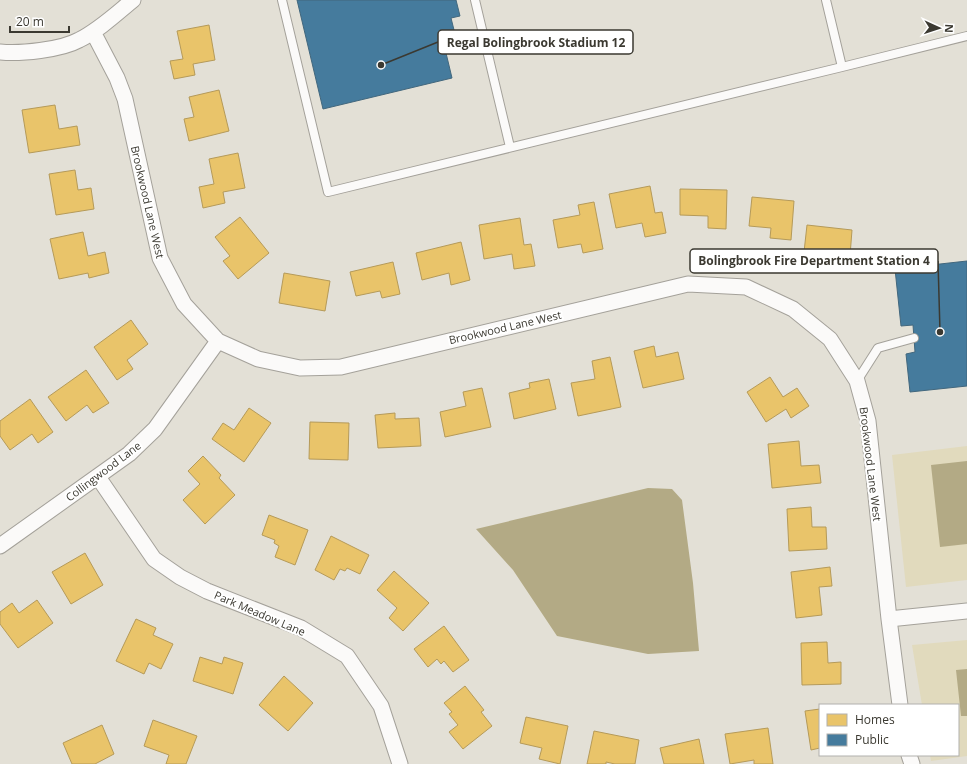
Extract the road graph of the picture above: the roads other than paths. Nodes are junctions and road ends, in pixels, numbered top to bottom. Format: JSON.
{"nodes":[{"id":1,"x":133,"y":0,"type":"edge"},
{"id":2,"x":282,"y":0,"type":"edge"},
{"id":3,"x":475,"y":0,"type":"edge"},
{"id":4,"x":826,"y":0,"type":"edge"},
{"id":5,"x":93,"y":32,"type":"junction"},
{"id":6,"x":967,"y":36,"type":"edge"},
{"id":7,"x":0,"y":52,"type":"edge"},
{"id":8,"x":842,"y":67,"type":"junction"},
{"id":9,"x":510,"y":147,"type":"junction"},
{"id":10,"x":914,"y":338,"type":"dead end"},
{"id":11,"x":218,"y":341,"type":"junction"},
{"id":12,"x":857,"y":380,"type":"junction"},
{"id":13,"x":98,"y":477,"type":"junction"},
{"id":14,"x":0,"y":546,"type":"edge"},
{"id":15,"x":967,"y":611,"type":"edge"},
{"id":16,"x":889,"y":618,"type":"junction"},
{"id":17,"x":900,"y":704,"type":"edge"},
{"id":18,"x":400,"y":764,"type":"edge"}],
"edges":[{"from":1,"to":5,"type":"street"},
{"from":2,"to":9,"type":"lane"},
{"from":3,"to":9,"type":"lane"},
{"from":4,"to":8,"type":"lane"},
{"from":5,"to":7,"type":"street"},
{"from":5,"to":11,"type":"street","name":"Brookwood Lane West"},
{"from":6,"to":8,"type":"lane"},
{"from":8,"to":9,"type":"lane"},
{"from":10,"to":12,"type":"lane"},
{"from":11,"to":12,"type":"street","name":"Brookwood Lane West"},
{"from":11,"to":13,"type":"street","name":"Collingwood Lane"},
{"from":12,"to":16,"type":"street","name":"Brookwood Lane West"},
{"from":13,"to":14,"type":"street","name":"Collingwood Lane"},
{"from":13,"to":18,"type":"street","name":"Park Meadow Lane"},
{"from":15,"to":16,"type":"street"},
{"from":16,"to":17,"type":"street","name":"Brookwood Lane West"}]}
